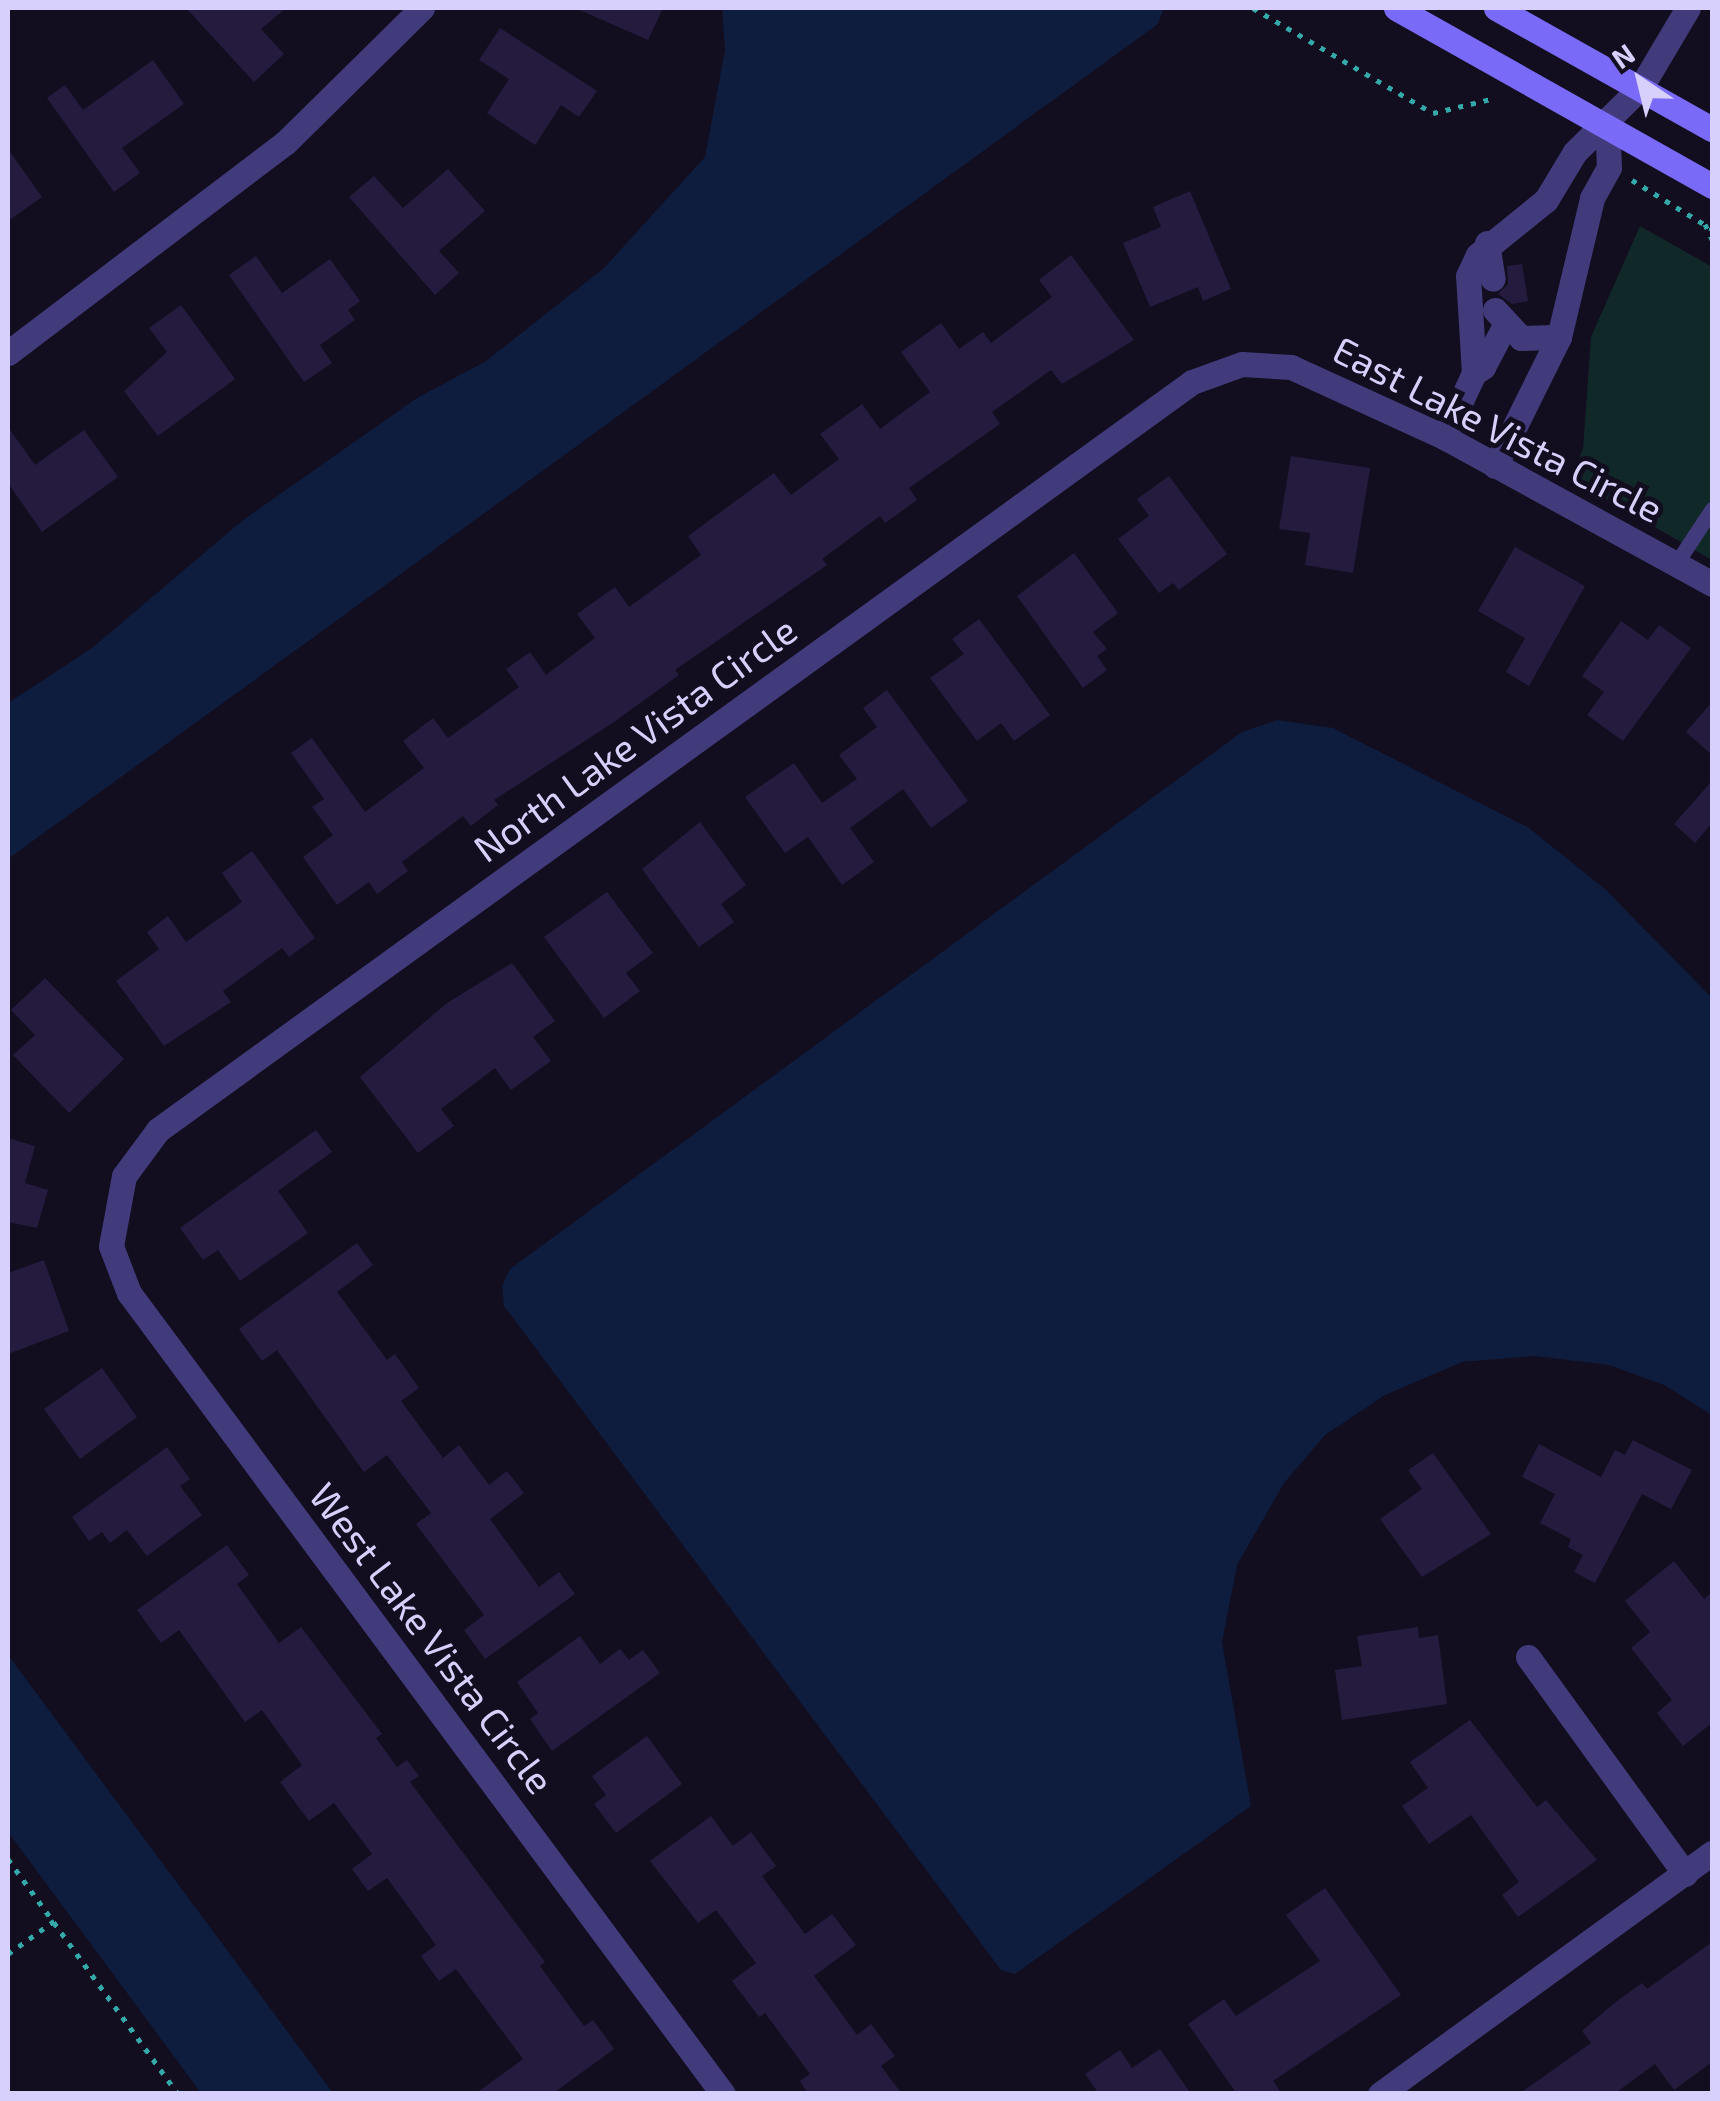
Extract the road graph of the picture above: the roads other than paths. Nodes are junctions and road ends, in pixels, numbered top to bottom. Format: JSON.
{"nodes":[{"id":1,"x":422,"y":8,"type":"edge"},
{"id":2,"x":1396,"y":8,"type":"edge"},
{"id":3,"x":1496,"y":8,"type":"edge"},
{"id":4,"x":1688,"y":8,"type":"edge"},
{"id":5,"x":1641,"y":87,"type":"junction"},
{"id":6,"x":1607,"y":122,"type":"junction"},
{"id":7,"x":1712,"y":129,"type":"edge"},
{"id":8,"x":1712,"y":186,"type":"edge"},
{"id":9,"x":1487,"y":244,"type":"junction"},
{"id":10,"x":1493,"y":278,"type":"dead end"},
{"id":11,"x":1559,"y":337,"type":"junction"},
{"id":12,"x":8,"y":353,"type":"edge"},
{"id":13,"x":1242,"y":364,"type":"joint"},
{"id":14,"x":1474,"y":372,"type":"junction"},
{"id":15,"x":1444,"y":437,"type":"junction"},
{"id":16,"x":1495,"y":466,"type":"junction"},
{"id":17,"x":1712,"y":510,"type":"edge"},
{"id":18,"x":1677,"y":562,"type":"junction"},
{"id":19,"x":1712,"y":584,"type":"edge"},
{"id":20,"x":112,"y":1215,"type":"joint"},
{"id":21,"x":1528,"y":1656,"type":"dead end"},
{"id":22,"x":1712,"y":1853,"type":"edge"},
{"id":23,"x":1685,"y":1874,"type":"junction"},
{"id":24,"x":723,"y":2094,"type":"edge"},
{"id":25,"x":1380,"y":2094,"type":"edge"}],
"edges":[{"from":1,"to":12,"type":"street"},
{"from":2,"to":6,"type":"main road"},
{"from":3,"to":5,"type":"main road"},
{"from":4,"to":5,"type":"street"},
{"from":5,"to":6,"type":"street"},
{"from":5,"to":7,"type":"main road"},
{"from":6,"to":8,"type":"main road"},
{"from":6,"to":9,"type":"street"},
{"from":6,"to":11,"type":"street"},
{"from":9,"to":10,"type":"street"},
{"from":9,"to":14,"type":"street"},
{"from":11,"to":14,"type":"street"},
{"from":11,"to":16,"type":"street"},
{"from":13,"to":15,"type":"street","name":"East Lake Vista Circle"},
{"from":13,"to":20,"type":"street","name":"North Lake Vista Circle"},
{"from":14,"to":15,"type":"street"},
{"from":15,"to":16,"type":"street","name":"East Lake Vista Circle"},
{"from":16,"to":18,"type":"street","name":"East Lake Vista Circle"},
{"from":17,"to":18,"type":"lane"},
{"from":18,"to":19,"type":"street","name":"East Lake Vista Circle"},
{"from":20,"to":24,"type":"street","name":"West Lake Vista Circle"},
{"from":21,"to":23,"type":"street"},
{"from":22,"to":23,"type":"street"},
{"from":23,"to":25,"type":"street"}]}
